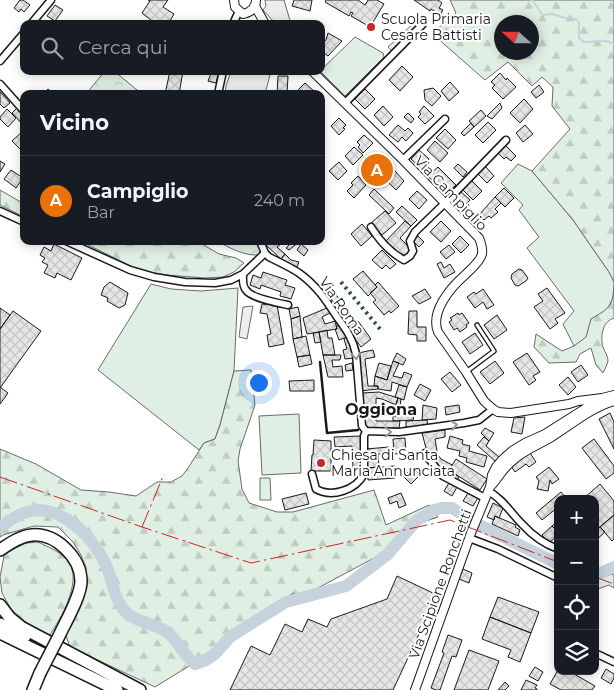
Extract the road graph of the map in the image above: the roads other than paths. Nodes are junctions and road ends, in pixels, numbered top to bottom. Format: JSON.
{"nodes":[{"id":1,"x":51,"y":0,"type":"edge"},
{"id":2,"x":234,"y":0,"type":"edge"},
{"id":3,"x":256,"y":3,"type":"edge"},
{"id":4,"x":239,"y":11,"type":"junction"},
{"id":5,"x":248,"y":13,"type":"junction"},
{"id":6,"x":34,"y":20,"type":"edge"},
{"id":7,"x":236,"y":20,"type":"edge"},
{"id":8,"x":258,"y":20,"type":"edge"},
{"id":9,"x":262,"y":20,"type":"edge"},
{"id":10,"x":424,"y":24,"type":"dead end"},
{"id":11,"x":20,"y":38,"type":"edge"},
{"id":12,"x":0,"y":61,"type":"edge"},
{"id":13,"x":222,"y":75,"type":"edge"},
{"id":14,"x":316,"y":75,"type":"edge"},
{"id":15,"x":0,"y":84,"type":"edge"},
{"id":16,"x":219,"y":90,"type":"edge"},
{"id":17,"x":345,"y":103,"type":"junction"},
{"id":18,"x":20,"y":106,"type":"edge"},
{"id":19,"x":445,"y":119,"type":"dead end"},
{"id":20,"x":506,"y":140,"type":"dead end"},
{"id":21,"x":403,"y":160,"type":"junction"},
{"id":22,"x":445,"y":203,"type":"junction"},
{"id":23,"x":0,"y":211,"type":"edge"},
{"id":24,"x":20,"y":220,"type":"edge"},
{"id":25,"x":372,"y":227,"type":"dead end"},
{"id":26,"x":75,"y":245,"type":"edge"},
{"id":27,"x":262,"y":245,"type":"edge"},
{"id":28,"x":265,"y":254,"type":"junction"},
{"id":29,"x":243,"y":274,"type":"junction"},
{"id":30,"x":288,"y":305,"type":"dead end"},
{"id":31,"x":477,"y":325,"type":"dead end"},
{"id":32,"x":466,"y":372,"type":"junction"},
{"id":33,"x":614,"y":395,"type":"edge"},
{"id":34,"x":602,"y":398,"type":"junction"},
{"id":35,"x":614,"y":401,"type":"edge"},
{"id":36,"x":569,"y":404,"type":"junction"},
{"id":37,"x":552,"y":407,"type":"junction"},
{"id":38,"x":493,"y":409,"type":"junction"},
{"id":39,"x":581,"y":414,"type":"junction"},
{"id":40,"x":563,"y":422,"type":"junction"},
{"id":41,"x":366,"y":432,"type":"junction"},
{"id":42,"x":425,"y":453,"type":"dead end"},
{"id":43,"x":312,"y":474,"type":"dead end"},
{"id":44,"x":487,"y":492,"type":"junction"},
{"id":45,"x":470,"y":535,"type":"junction"},
{"id":46,"x":554,"y":547,"type":"edge"},
{"id":47,"x":1,"y":550,"type":"edge"},
{"id":48,"x":554,"y":576,"type":"edge"},
{"id":49,"x":0,"y":605,"type":"edge"},
{"id":50,"x":0,"y":624,"type":"edge"},
{"id":51,"x":0,"y":633,"type":"edge"},
{"id":52,"x":599,"y":654,"type":"edge"},
{"id":53,"x":614,"y":662,"type":"edge"},
{"id":54,"x":32,"y":690,"type":"edge"},
{"id":55,"x":117,"y":690,"type":"edge"},
{"id":56,"x":138,"y":690,"type":"edge"},
{"id":57,"x":415,"y":690,"type":"edge"}],
"edges":[{"from":1,"to":6,"type":"street"},
{"from":2,"to":4,"type":"street"},
{"from":3,"to":5,"type":"street"},
{"from":3,"to":9,"type":"street"},
{"from":4,"to":5,"type":"street"},
{"from":4,"to":7,"type":"street"},
{"from":5,"to":8,"type":"street"},
{"from":10,"to":17,"type":"street"},
{"from":11,"to":12,"type":"street"},
{"from":13,"to":16,"type":"street"},
{"from":14,"to":17,"type":"street","name":"Via Campiglio"},
{"from":15,"to":18,"type":"street"},
{"from":17,"to":21,"type":"street","name":"Via Campiglio"},
{"from":19,"to":21,"type":"street"},
{"from":20,"to":22,"type":"street"},
{"from":21,"to":22,"type":"street","name":"Via Campiglio"},
{"from":22,"to":25,"type":"street"},
{"from":22,"to":32,"type":"street","name":"Via Campiglio"},
{"from":23,"to":24,"type":"street"},
{"from":26,"to":29,"type":"street"},
{"from":27,"to":28,"type":"street"},
{"from":28,"to":29,"type":"street"},
{"from":28,"to":41,"type":"street","name":"Via Roma","one_way":true},
{"from":29,"to":30,"type":"street"},
{"from":31,"to":32,"type":"lane"},
{"from":32,"to":38,"type":"street","name":"Via Campiglio"},
{"from":33,"to":34,"type":"street"},
{"from":34,"to":36,"type":"street"},
{"from":34,"to":39,"type":"street"},
{"from":35,"to":39,"type":"street"},
{"from":36,"to":37,"type":"street"},
{"from":36,"to":39,"type":"street"},
{"from":37,"to":38,"type":"street"},
{"from":37,"to":40,"type":"street"},
{"from":41,"to":38,"type":"street","one_way":true},
{"from":39,"to":40,"type":"street","name":"Via Scipione Ronchetti"},
{"from":39,"to":44,"type":"street","name":"Via Scipione Ronchetti"},
{"from":40,"to":44,"type":"street","name":"Via Scipione Ronchetti"},
{"from":41,"to":43,"type":"street","name":"Via Roma"},
{"from":42,"to":44,"type":"street"},
{"from":44,"to":45,"type":"street","name":"Via Scipione Ronchetti"},
{"from":44,"to":46,"type":"street"},
{"from":45,"to":48,"type":"street"},
{"from":45,"to":57,"type":"street","name":"Via Scipione Ronchetti"},
{"from":47,"to":54,"type":"highway","bridge":true},
{"from":49,"to":56,"type":"highway"},
{"from":50,"to":56,"type":"highway"},
{"from":51,"to":55,"type":"highway"},
{"from":52,"to":53,"type":"street"}]}
